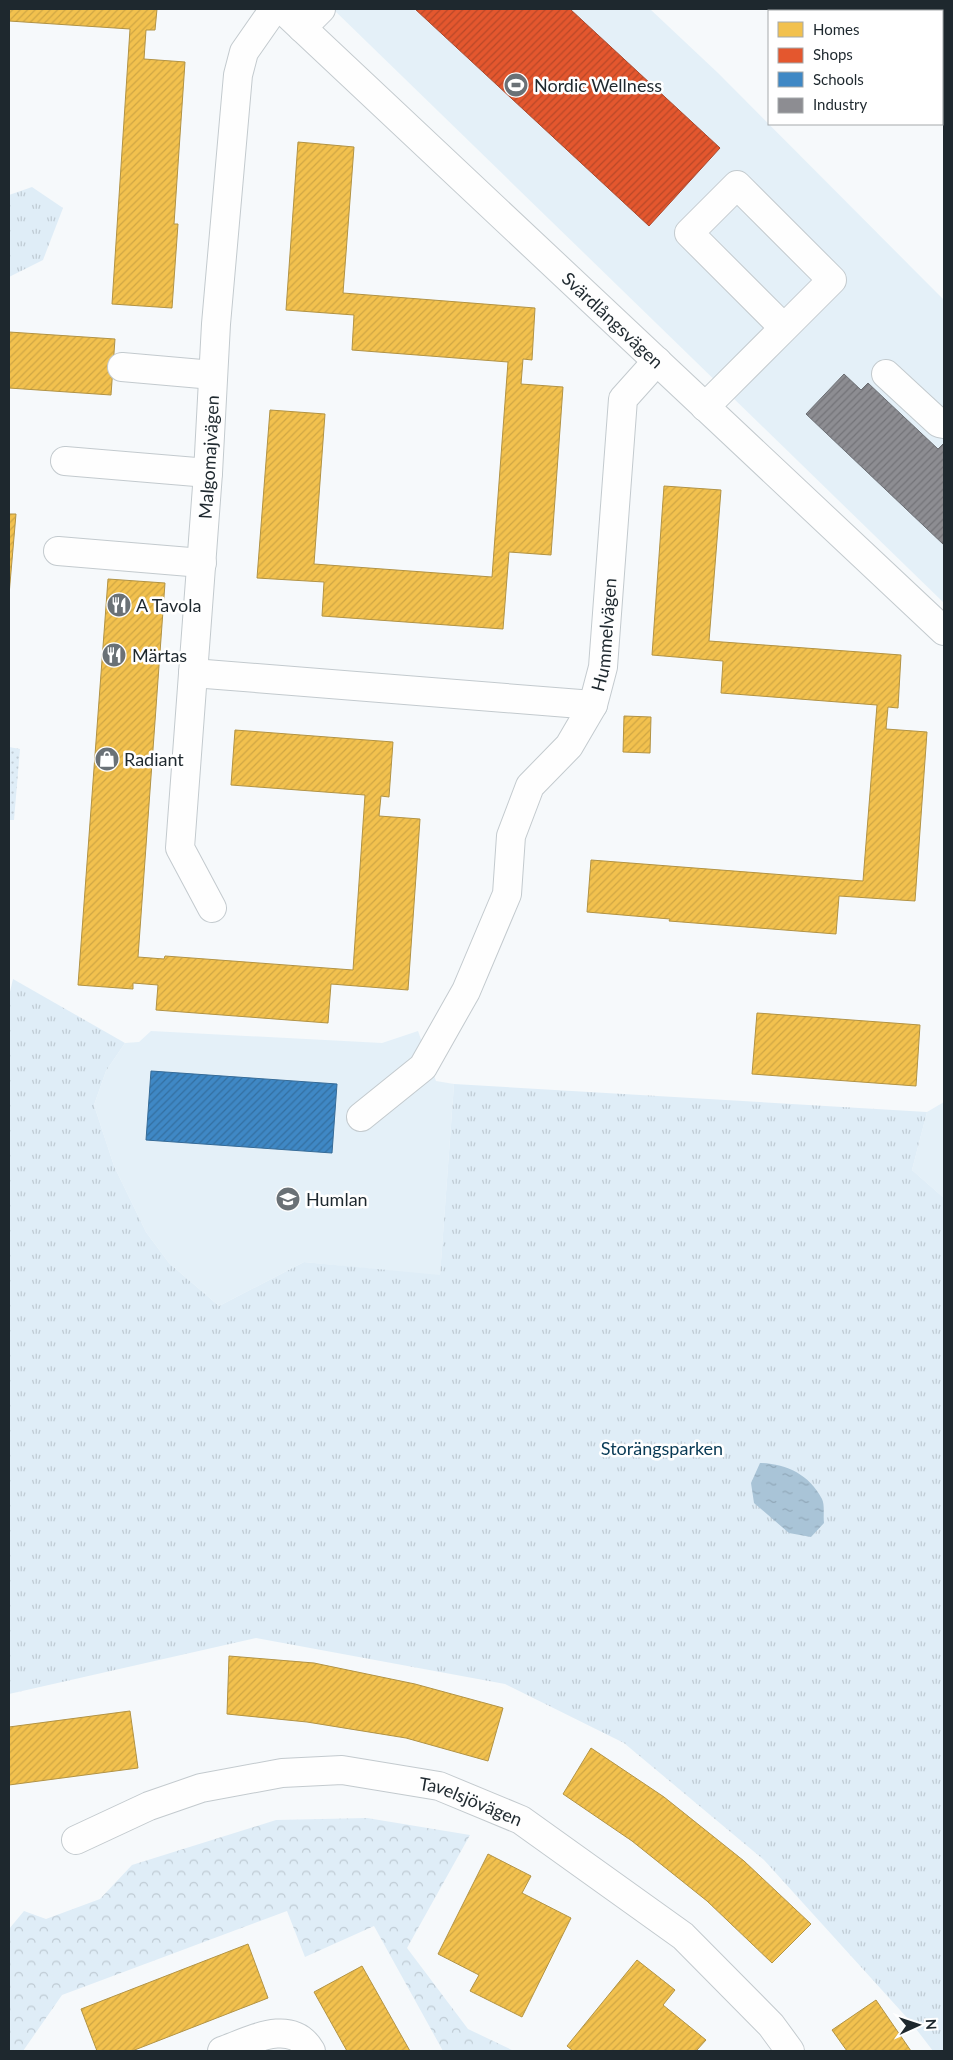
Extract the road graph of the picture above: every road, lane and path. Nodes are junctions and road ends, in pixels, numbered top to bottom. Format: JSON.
{"nodes":[{"id":1,"x":274,"y":9,"type":"edge"},
{"id":2,"x":282,"y":9,"type":"edge"},
{"id":3,"x":321,"y":9,"type":"edge"},
{"id":4,"x":302,"y":28,"type":"junction"},
{"id":5,"x":784,"y":328,"type":"junction"},
{"id":6,"x":657,"y":362,"type":"junction"},
{"id":7,"x":122,"y":367,"type":"dead end"},
{"id":8,"x":886,"y":374,"type":"dead end"},
{"id":9,"x":213,"y":375,"type":"junction"},
{"id":10,"x":705,"y":407,"type":"junction"},
{"id":11,"x":944,"y":424,"type":"edge"},
{"id":12,"x":65,"y":460,"type":"dead end"},
{"id":13,"x":208,"y":473,"type":"junction"},
{"id":14,"x":58,"y":551,"type":"dead end"},
{"id":15,"x":202,"y":563,"type":"junction"},
{"id":16,"x":944,"y":631,"type":"edge"},
{"id":17,"x":193,"y":673,"type":"junction"},
{"id":18,"x":593,"y":704,"type":"junction"},
{"id":19,"x":212,"y":908,"type":"dead end"},
{"id":20,"x":361,"y":1116,"type":"dead end"},
{"id":21,"x":76,"y":1840,"type":"dead end"},
{"id":22,"x":222,"y":2051,"type":"edge"},
{"id":23,"x":310,"y":2051,"type":"edge"},
{"id":24,"x":790,"y":2051,"type":"edge"}],
"edges":[{"from":1,"to":9,"type":"street","name":"Malgomajvägen"},
{"from":2,"to":4,"type":"street","name":"Svärdlångsvägen"},
{"from":3,"to":4,"type":"street"},
{"from":4,"to":6,"type":"street","name":"Svärdlångsvägen"},
{"from":5,"to":5,"type":"street"},
{"from":5,"to":10,"type":"street"},
{"from":6,"to":10,"type":"street","name":"Svärdlångsvägen"},
{"from":6,"to":18,"type":"street","name":"Hummelvägen"},
{"from":7,"to":9,"type":"street"},
{"from":8,"to":11,"type":"street"},
{"from":9,"to":13,"type":"street","name":"Malgomajvägen"},
{"from":10,"to":16,"type":"street","name":"Svärdlångsvägen"},
{"from":12,"to":13,"type":"street"},
{"from":13,"to":15,"type":"street","name":"Malgomajvägen"},
{"from":14,"to":15,"type":"street"},
{"from":15,"to":17,"type":"street","name":"Malgomajvägen"},
{"from":17,"to":18,"type":"street"},
{"from":17,"to":19,"type":"street","name":"Malgomajvägen"},
{"from":18,"to":20,"type":"street","name":"Hummelvägen"},
{"from":21,"to":24,"type":"street","name":"Tavelsjövägen"},
{"from":22,"to":23,"type":"street"}]}
